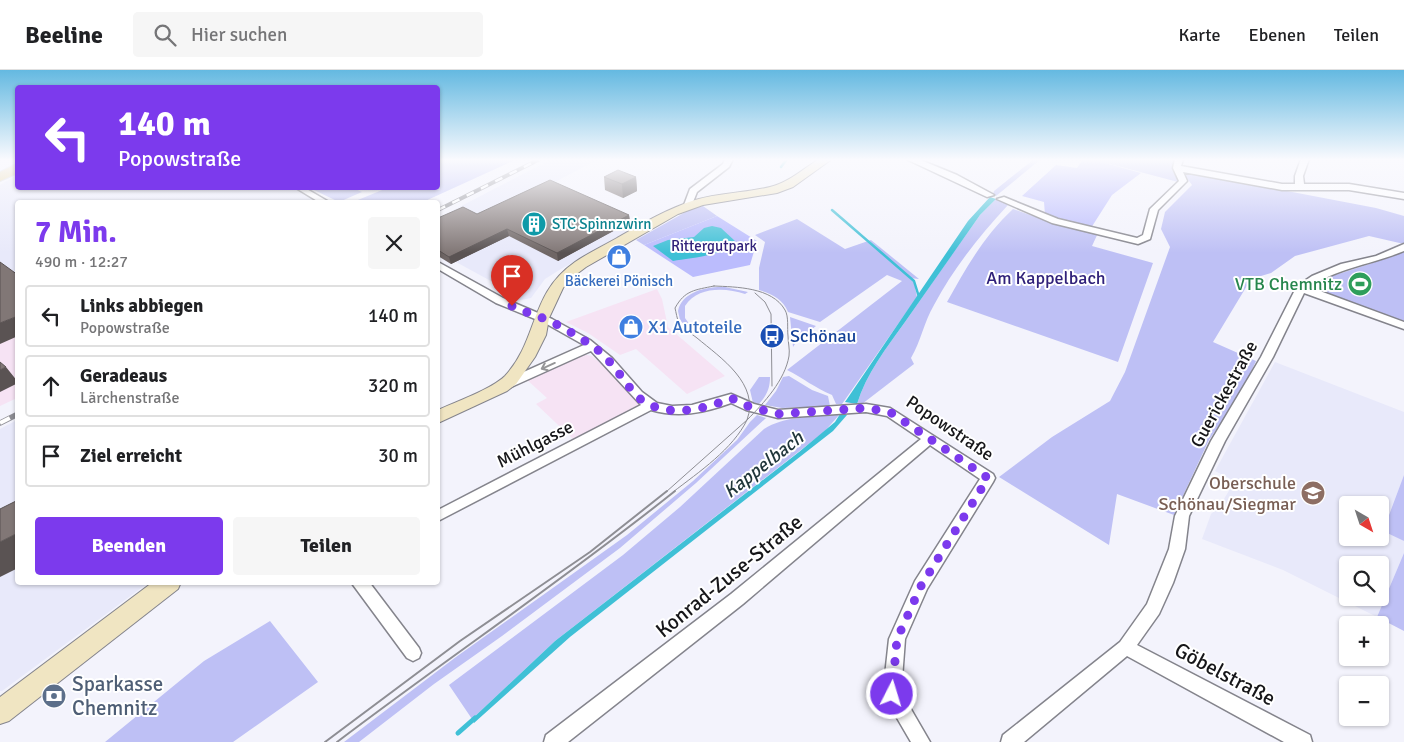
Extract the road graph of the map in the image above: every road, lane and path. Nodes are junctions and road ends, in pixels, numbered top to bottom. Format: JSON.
{"nodes":[{"id":1,"x":304,"y":190,"type":"edge"},
{"id":2,"x":694,"y":190,"type":"edge"},
{"id":3,"x":771,"y":190,"type":"edge"},
{"id":4,"x":981,"y":190,"type":"edge"},
{"id":5,"x":1173,"y":190,"type":"edge"},
{"id":6,"x":1370,"y":190,"type":"edge"},
{"id":7,"x":990,"y":195,"type":"dead end"},
{"id":8,"x":1404,"y":196,"type":"edge"},
{"id":9,"x":321,"y":200,"type":"edge"},
{"id":10,"x":1001,"y":200,"type":"dead end"},
{"id":11,"x":688,"y":206,"type":"junction"},
{"id":12,"x":1404,"y":247,"type":"edge"},
{"id":13,"x":440,"y":266,"type":"edge"},
{"id":14,"x":1301,"y":288,"type":"junction"},
{"id":15,"x":541,"y":318,"type":"junction"},
{"id":16,"x":1404,"y":326,"type":"edge"},
{"id":17,"x":592,"y":346,"type":"junction"},
{"id":18,"x":501,"y":387,"type":"junction"},
{"id":19,"x":650,"y":405,"type":"junction"},
{"id":20,"x":440,"y":416,"type":"edge"},
{"id":21,"x":929,"y":439,"type":"junction"},
{"id":22,"x":440,"y":515,"type":"edge"},
{"id":23,"x":166,"y":585,"type":"edge"},
{"id":24,"x":362,"y":585,"type":"edge"},
{"id":25,"x":1126,"y":647,"type":"junction"},
{"id":26,"x":413,"y":653,"type":"dead end"},
{"id":27,"x":0,"y":712,"type":"edge"},
{"id":28,"x":553,"y":742,"type":"edge"},
{"id":29,"x":921,"y":742,"type":"edge"},
{"id":30,"x":1010,"y":742,"type":"edge"},
{"id":31,"x":1303,"y":742,"type":"edge"}],
"edges":[{"from":1,"to":9,"type":"street"},
{"from":2,"to":11,"type":"street"},
{"from":3,"to":11,"type":"main road"},
{"from":4,"to":7,"type":"street"},
{"from":5,"to":10,"type":"street"},
{"from":6,"to":8,"type":"street"},
{"from":11,"to":15,"type":"main road"},
{"from":12,"to":14,"type":"street"},
{"from":13,"to":15,"type":"street","name":"Popowstraße"},
{"from":14,"to":16,"type":"street"},
{"from":14,"to":25,"type":"street","name":"Guerickestraße"},
{"from":15,"to":17,"type":"street","name":"Popowstraße"},
{"from":15,"to":18,"type":"main road"},
{"from":17,"to":18,"type":"street","one_way":true},
{"from":17,"to":19,"type":"street","name":"Popowstraße"},
{"from":18,"to":20,"type":"main road"},
{"from":19,"to":21,"type":"street","name":"Popowstraße"},
{"from":19,"to":22,"type":"street","name":"Mühlgasse"},
{"from":21,"to":28,"type":"street","name":"Konrad-Zuse-Straße"},
{"from":21,"to":29,"type":"street","name":"Popowstraße"},
{"from":23,"to":27,"type":"main road"},
{"from":24,"to":26,"type":"street"},
{"from":25,"to":30,"type":"street","name":"Guerickestraße"},
{"from":25,"to":31,"type":"street","name":"Göbelstraße"}]}
